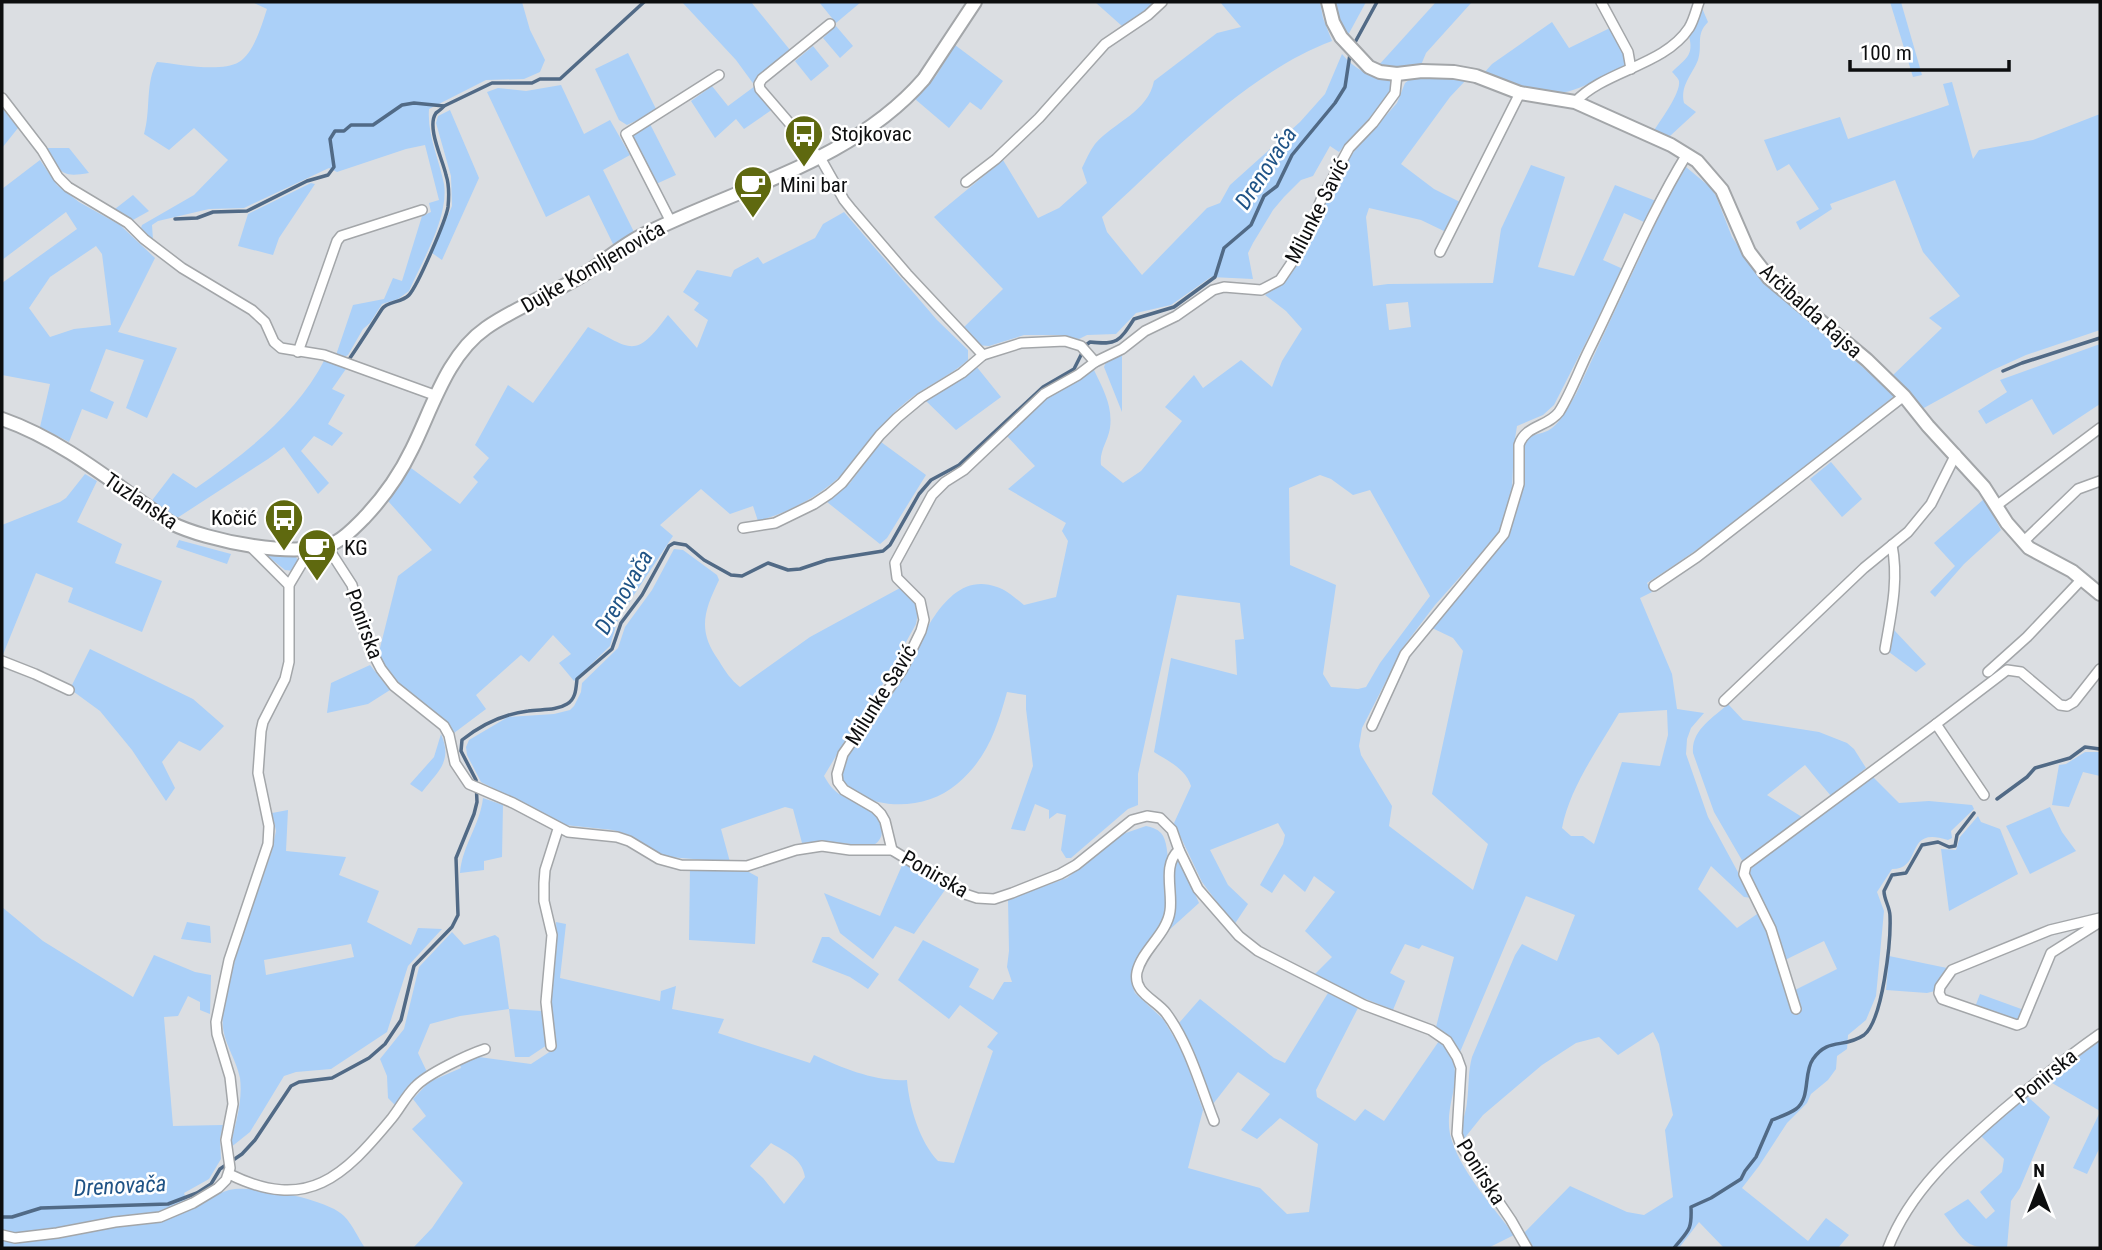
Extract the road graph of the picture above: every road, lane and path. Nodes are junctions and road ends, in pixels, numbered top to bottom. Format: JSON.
{"nodes":[{"id":1,"x":975,"y":2,"type":"edge"},
{"id":2,"x":1162,"y":2,"type":"edge"},
{"id":3,"x":1328,"y":2,"type":"edge"},
{"id":4,"x":1601,"y":2,"type":"edge"},
{"id":5,"x":1699,"y":2,"type":"edge"},
{"id":6,"x":830,"y":24,"type":"dead end"},
{"id":7,"x":1631,"y":69,"type":"junction"},
{"id":8,"x":1397,"y":74,"type":"junction"},
{"id":9,"x":719,"y":75,"type":"dead end"},
{"id":10,"x":1520,"y":93,"type":"junction"},
{"id":11,"x":2,"y":98,"type":"edge"},
{"id":12,"x":1575,"y":102,"type":"junction"},
{"id":13,"x":1687,"y":154,"type":"junction"},
{"id":14,"x":818,"y":157,"type":"junction"},
{"id":15,"x":966,"y":182,"type":"dead end"},
{"id":16,"x":422,"y":210,"type":"dead end"},
{"id":17,"x":671,"y":222,"type":"junction"},
{"id":18,"x":1440,"y":252,"type":"dead end"},
{"id":19,"x":298,"y":352,"type":"junction"},
{"id":20,"x":983,"y":355,"type":"junction"},
{"id":21,"x":1095,"y":362,"type":"junction"},
{"id":22,"x":437,"y":396,"type":"junction"},
{"id":23,"x":1904,"y":397,"type":"junction"},
{"id":24,"x":2,"y":419,"type":"edge"},
{"id":25,"x":2100,"y":428,"type":"edge"},
{"id":26,"x":1956,"y":454,"type":"junction"},
{"id":27,"x":2100,"y":481,"type":"edge"},
{"id":28,"x":1996,"y":506,"type":"junction"},
{"id":29,"x":743,"y":528,"type":"dead end"},
{"id":30,"x":2022,"y":542,"type":"junction"},
{"id":31,"x":333,"y":543,"type":"junction"},
{"id":32,"x":250,"y":545,"type":"junction"},
{"id":33,"x":1892,"y":545,"type":"junction"},
{"id":34,"x":311,"y":548,"type":"junction"},
{"id":35,"x":2082,"y":579,"type":"junction"},
{"id":36,"x":289,"y":585,"type":"junction"},
{"id":37,"x":1654,"y":586,"type":"dead end"},
{"id":38,"x":2100,"y":594,"type":"edge"},
{"id":39,"x":1885,"y":649,"type":"dead end"},
{"id":40,"x":2,"y":662,"type":"edge"},
{"id":41,"x":2100,"y":669,"type":"edge"},
{"id":42,"x":1988,"y":672,"type":"dead end"},
{"id":43,"x":69,"y":690,"type":"dead end"},
{"id":44,"x":1724,"y":701,"type":"dead end"},
{"id":45,"x":1936,"y":724,"type":"junction"},
{"id":46,"x":1372,"y":726,"type":"dead end"},
{"id":47,"x":1984,"y":795,"type":"dead end"},
{"id":48,"x":558,"y":828,"type":"junction"},
{"id":49,"x":892,"y":850,"type":"junction"},
{"id":50,"x":1179,"y":850,"type":"junction"},
{"id":51,"x":2100,"y":920,"type":"edge"},
{"id":52,"x":1796,"y":1009,"type":"dead end"},
{"id":53,"x":2100,"y":1034,"type":"edge"},
{"id":54,"x":551,"y":1046,"type":"dead end"},
{"id":55,"x":485,"y":1049,"type":"dead end"},
{"id":56,"x":1214,"y":1121,"type":"dead end"},
{"id":57,"x":228,"y":1165,"type":"junction"},
{"id":58,"x":2,"y":1235,"type":"edge"},
{"id":59,"x":1527,"y":1248,"type":"edge"},
{"id":60,"x":1888,"y":1248,"type":"edge"}],
"edges":[{"from":1,"to":14,"type":"street","name":"Dujke Komljenovića"},
{"from":2,"to":15,"type":"street"},
{"from":3,"to":8,"type":"street","name":"Arčibalda Rajsa"},
{"from":4,"to":7,"type":"street"},
{"from":5,"to":7,"type":"street"},
{"from":6,"to":14,"type":"street"},
{"from":7,"to":12,"type":"street"},
{"from":8,"to":10,"type":"street","name":"Arčibalda Rajsa"},
{"from":8,"to":21,"type":"street","name":"Milunke Savić"},
{"from":9,"to":17,"type":"street"},
{"from":10,"to":12,"type":"street","name":"Arčibalda Rajsa"},
{"from":10,"to":18,"type":"street"},
{"from":11,"to":19,"type":"street"},
{"from":12,"to":13,"type":"street","name":"Arčibalda Rajsa"},
{"from":13,"to":23,"type":"street","name":"Arčibalda Rajsa"},
{"from":13,"to":46,"type":"street"},
{"from":14,"to":17,"type":"street","name":"Dujke Komljenovića"},
{"from":14,"to":20,"type":"street"},
{"from":16,"to":19,"type":"street"},
{"from":17,"to":22,"type":"street","name":"Dujke Komljenovića"},
{"from":19,"to":22,"type":"street"},
{"from":20,"to":21,"type":"street"},
{"from":20,"to":29,"type":"street"},
{"from":21,"to":49,"type":"street","name":"Milunke Savić"},
{"from":22,"to":31,"type":"street","name":"Dujke Komljenovića"},
{"from":23,"to":26,"type":"street","name":"Arčibalda Rajsa"},
{"from":23,"to":37,"type":"street"},
{"from":24,"to":32,"type":"street","name":"Tuzlanska"},
{"from":25,"to":28,"type":"street"},
{"from":26,"to":28,"type":"street","name":"Arčibalda Rajsa"},
{"from":26,"to":33,"type":"street"},
{"from":27,"to":30,"type":"street"},
{"from":28,"to":30,"type":"street","name":"Arčibalda Rajsa"},
{"from":30,"to":35,"type":"street","name":"Arčibalda Rajsa"},
{"from":31,"to":34,"type":"street","name":"Tuzlanska"},
{"from":31,"to":48,"type":"street","name":"Ponirska"},
{"from":32,"to":34,"type":"street","name":"Tuzlanska"},
{"from":32,"to":36,"type":"street"},
{"from":33,"to":39,"type":"street"},
{"from":33,"to":44,"type":"street"},
{"from":34,"to":36,"type":"street"},
{"from":35,"to":38,"type":"street","name":"Arčibalda Rajsa"},
{"from":35,"to":42,"type":"street"},
{"from":36,"to":57,"type":"street"},
{"from":40,"to":43,"type":"street"},
{"from":41,"to":45,"type":"street"},
{"from":45,"to":47,"type":"street"},
{"from":45,"to":52,"type":"street"},
{"from":48,"to":49,"type":"street","name":"Ponirska"},
{"from":48,"to":54,"type":"street"},
{"from":49,"to":50,"type":"street","name":"Ponirska"},
{"from":50,"to":56,"type":"street"},
{"from":50,"to":59,"type":"street","name":"Ponirska"},
{"from":51,"to":51,"type":"street"},
{"from":53,"to":60,"type":"street","name":"Ponirska"},
{"from":55,"to":57,"type":"street"},
{"from":57,"to":58,"type":"street"}]}
